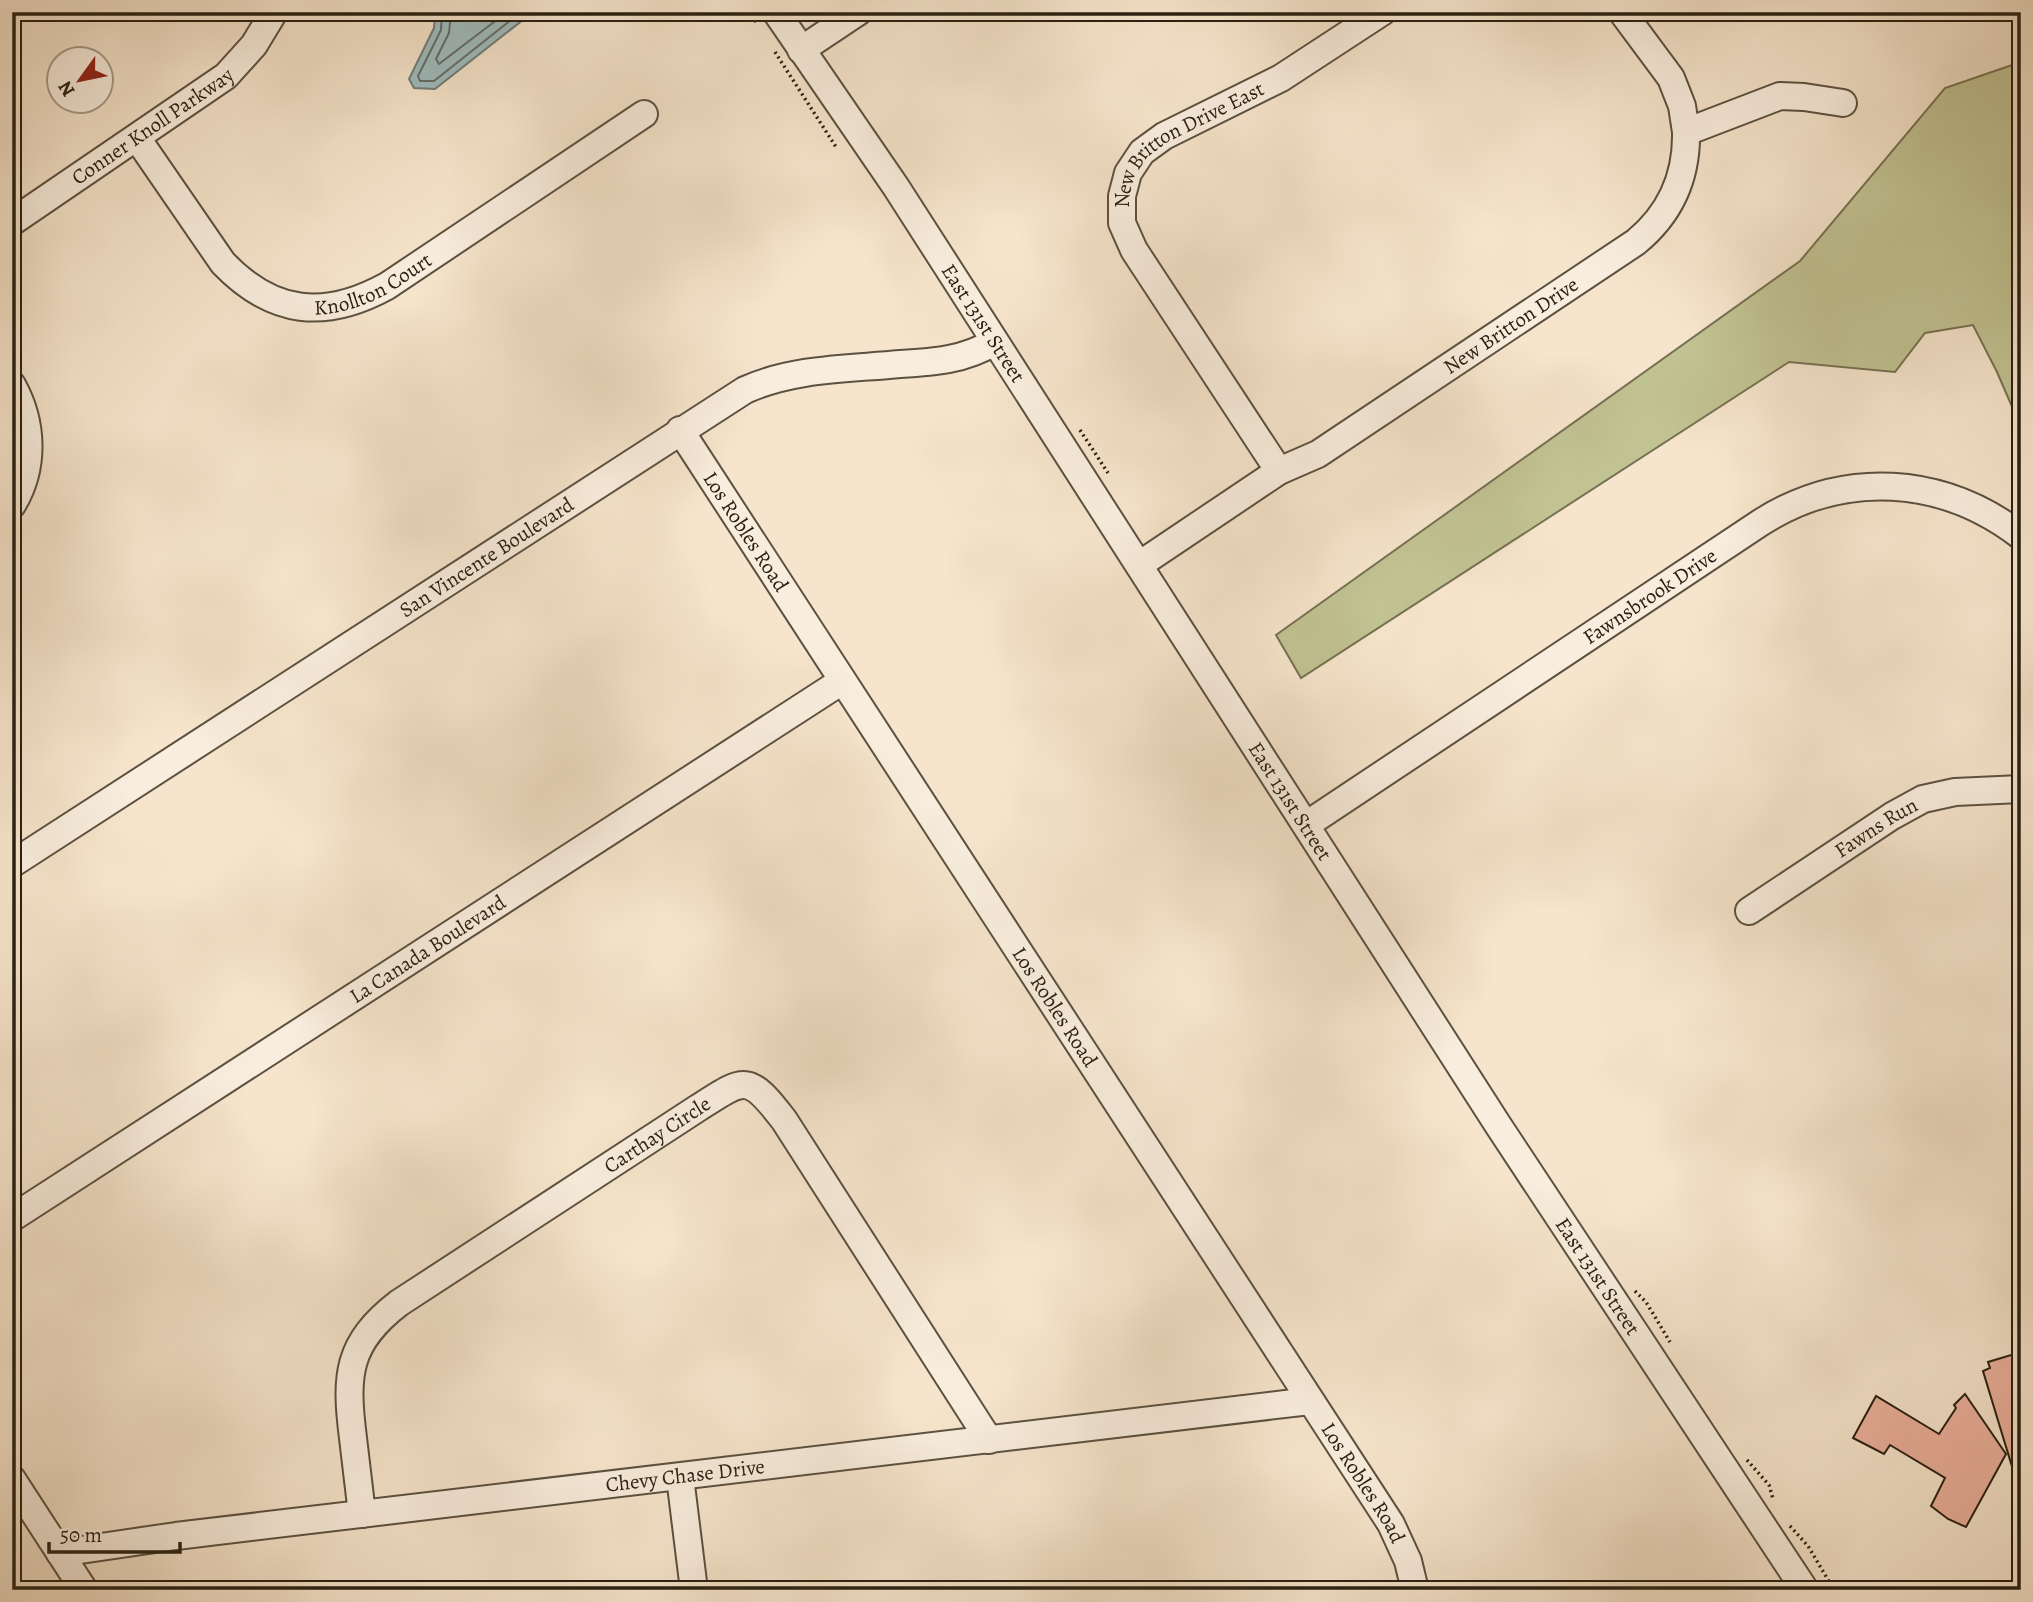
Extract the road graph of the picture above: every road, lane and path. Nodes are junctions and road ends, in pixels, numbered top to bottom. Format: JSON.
{"nodes":[{"id":1,"x":274,"y":12,"type":"edge"},
{"id":2,"x":749,"y":12,"type":"edge"},
{"id":3,"x":858,"y":12,"type":"edge"},
{"id":4,"x":1382,"y":12,"type":"edge"},
{"id":5,"x":1622,"y":12,"type":"edge"},
{"id":6,"x":766,"y":18,"type":"edge"},
{"id":7,"x":771,"y":46,"type":"dead end"},
{"id":8,"x":801,"y":50,"type":"junction"},
{"id":9,"x":1843,"y":103,"type":"dead end"},
{"id":10,"x":644,"y":114,"type":"dead end"},
{"id":11,"x":1686,"y":132,"type":"junction"},
{"id":12,"x":137,"y":138,"type":"junction"},
{"id":13,"x":836,"y":147,"type":"dead end"},
{"id":14,"x":12,"y":222,"type":"edge"},
{"id":15,"x":995,"y":342,"type":"junction"},
{"id":16,"x":12,"y":385,"type":"edge"},
{"id":17,"x":680,"y":430,"type":"junction"},
{"id":18,"x":1279,"y":471,"type":"junction"},
{"id":19,"x":12,"y":505,"type":"edge"},
{"id":20,"x":2021,"y":536,"type":"edge"},
{"id":21,"x":1139,"y":565,"type":"junction"},
{"id":22,"x":842,"y":681,"type":"junction"},
{"id":23,"x":2021,"y":789,"type":"edge"},
{"id":24,"x":1306,"y":825,"type":"junction"},
{"id":25,"x":12,"y":864,"type":"edge"},
{"id":26,"x":1748,"y":911,"type":"dead end"},
{"id":27,"x":12,"y":1218,"type":"edge"},
{"id":28,"x":1310,"y":1401,"type":"junction"},
{"id":29,"x":989,"y":1440,"type":"junction"},
{"id":30,"x":680,"y":1477,"type":"junction"},
{"id":31,"x":12,"y":1479,"type":"edge"},
{"id":32,"x":362,"y":1514,"type":"junction"},
{"id":33,"x":61,"y":1553,"type":"junction"},
{"id":34,"x":84,"y":1590,"type":"edge"},
{"id":35,"x":694,"y":1590,"type":"edge"},
{"id":36,"x":1415,"y":1590,"type":"edge"},
{"id":37,"x":1805,"y":1590,"type":"edge"}],
"edges":[{"from":1,"to":12,"type":"street","name":"Conner Knoll Parkway"},
{"from":2,"to":6,"type":"path"},
{"from":3,"to":8,"type":"street"},
{"from":4,"to":18,"type":"street","name":"New Britton Drive East"},
{"from":5,"to":11,"type":"street"},
{"from":6,"to":8,"type":"street","name":"East 131st Street"},
{"from":7,"to":13,"type":"path"},
{"from":8,"to":15,"type":"street","name":"East 131st Street"},
{"from":9,"to":11,"type":"street"},
{"from":10,"to":12,"type":"street","name":"Knollton Court"},
{"from":11,"to":18,"type":"street","name":"New Britton Drive"},
{"from":12,"to":14,"type":"street","name":"Conner Knoll Parkway"},
{"from":15,"to":17,"type":"street","name":"San Vincente Boulevard"},
{"from":15,"to":21,"type":"street","name":"East 131st Street"},
{"from":16,"to":19,"type":"street"},
{"from":17,"to":22,"type":"street","name":"Los Robles Road"},
{"from":17,"to":25,"type":"street","name":"San Vincente Boulevard"},
{"from":18,"to":21,"type":"street","name":"New Britton Drive"},
{"from":20,"to":24,"type":"street","name":"Fawnsbrook Drive"},
{"from":21,"to":24,"type":"street","name":"East 131st Street"},
{"from":22,"to":27,"type":"street","name":"La Canada Boulevard"},
{"from":22,"to":28,"type":"street","name":"Los Robles Road"},
{"from":23,"to":26,"type":"street","name":"Fawns Run"},
{"from":24,"to":37,"type":"street","name":"East 131st Street"},
{"from":28,"to":29,"type":"street","name":"Chevy Chase Drive"},
{"from":28,"to":36,"type":"street","name":"Los Robles Road"},
{"from":29,"to":30,"type":"street","name":"Chevy Chase Drive"},
{"from":29,"to":32,"type":"street","name":"Carthay Circle"},
{"from":30,"to":32,"type":"street","name":"Chevy Chase Drive"},
{"from":30,"to":35,"type":"street"},
{"from":31,"to":33,"type":"street"},
{"from":32,"to":33,"type":"street","name":"Chevy Chase Drive"},
{"from":33,"to":34,"type":"street"}]}
